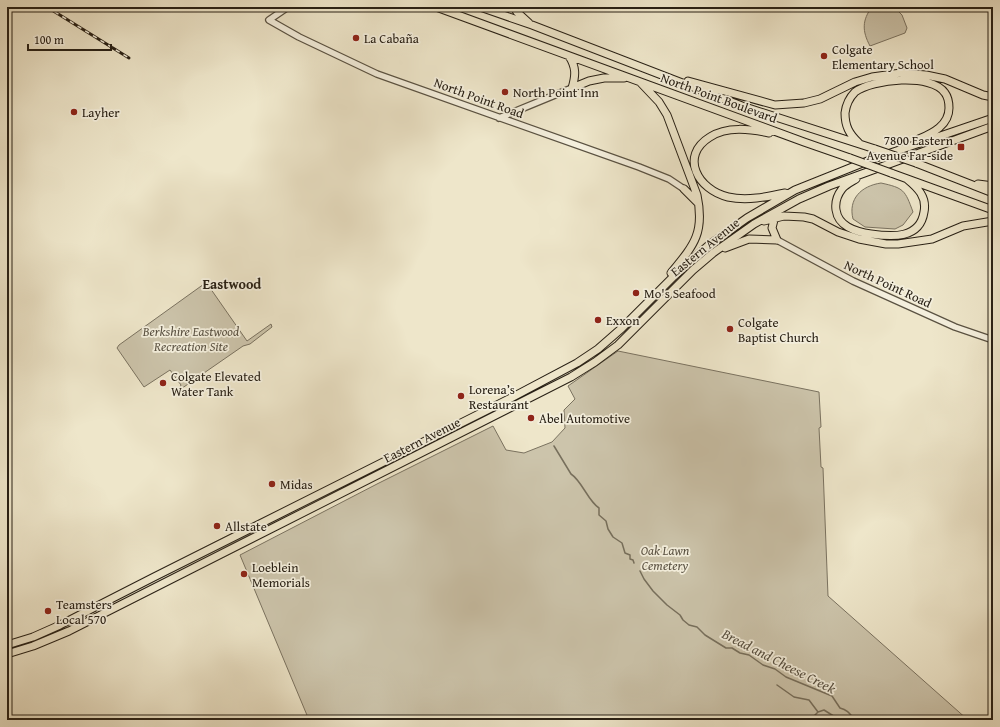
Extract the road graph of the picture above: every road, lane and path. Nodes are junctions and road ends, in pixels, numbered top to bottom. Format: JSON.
{"nodes":[{"id":1,"x":288,"y":7,"type":"edge"},
{"id":2,"x":436,"y":7,"type":"edge"},
{"id":3,"x":480,"y":7,"type":"edge"},
{"id":4,"x":514,"y":7,"type":"edge"},
{"id":5,"x":532,"y":25,"type":"junction"},
{"id":6,"x":569,"y":56,"type":"junction"},
{"id":7,"x":646,"y":69,"type":"junction"},
{"id":8,"x":632,"y":79,"type":"junction"},
{"id":9,"x":640,"y":82,"type":"junction"},
{"id":10,"x":572,"y":88,"type":"junction"},
{"id":11,"x":993,"y":97,"type":"edge"},
{"id":12,"x":499,"y":118,"type":"junction"},
{"id":13,"x":993,"y":118,"type":"edge"},
{"id":14,"x":993,"y":127,"type":"edge"},
{"id":15,"x":804,"y":142,"type":"junction"},
{"id":16,"x":872,"y":149,"type":"junction"},
{"id":17,"x":870,"y":160,"type":"junction"},
{"id":18,"x":872,"y":170,"type":"junction"},
{"id":19,"x":907,"y":179,"type":"junction"},
{"id":20,"x":970,"y":184,"type":"junction"},
{"id":21,"x":993,"y":186,"type":"edge"},
{"id":22,"x":684,"y":190,"type":"joint"},
{"id":23,"x":795,"y":190,"type":"junction"},
{"id":24,"x":993,"y":193,"type":"edge"},
{"id":25,"x":699,"y":205,"type":"junction"},
{"id":26,"x":779,"y":209,"type":"junction"},
{"id":27,"x":993,"y":210,"type":"edge"},
{"id":28,"x":773,"y":219,"type":"junction"},
{"id":29,"x":993,"y":221,"type":"edge"},
{"id":30,"x":754,"y":224,"type":"junction"},
{"id":31,"x":777,"y":240,"type":"junction"},
{"id":32,"x":713,"y":253,"type":"junction"},
{"id":33,"x":663,"y":286,"type":"junction"},
{"id":34,"x":993,"y":340,"type":"edge"},
{"id":35,"x":577,"y":363,"type":"junction"},
{"id":36,"x":582,"y":370,"type":"junction"},
{"id":37,"x":508,"y":400,"type":"junction"},
{"id":38,"x":512,"y":408,"type":"junction"},
{"id":39,"x":198,"y":555,"type":"junction"},
{"id":40,"x":202,"y":564,"type":"junction"},
{"id":41,"x":60,"y":625,"type":"junction"},
{"id":42,"x":7,"y":644,"type":"edge"},
{"id":43,"x":15,"y":652,"type":"junction"},
{"id":44,"x":7,"y":654,"type":"edge"}],
"edges":[{"from":1,"to":12,"type":"street","name":"North Point Road"},
{"from":2,"to":6,"type":"main road","name":"North Point Boulevard"},
{"from":3,"to":5,"type":"main road","name":"North Point Boulevard"},
{"from":4,"to":5,"type":"main road"},
{"from":5,"to":7,"type":"main road","name":"North Point Boulevard"},
{"from":6,"to":8,"type":"main road","name":"North Point Boulevard"},
{"from":6,"to":10,"type":"main road"},
{"from":7,"to":11,"type":"main road"},
{"from":7,"to":16,"type":"main road","name":"North Point Boulevard"},
{"from":8,"to":9,"type":"main road","name":"North Point Boulevard"},
{"from":8,"to":10,"type":"main road"},
{"from":9,"to":15,"type":"main road","name":"North Point Boulevard"},
{"from":9,"to":25,"type":"main road"},
{"from":10,"to":12,"type":"street"},
{"from":12,"to":22,"type":"street","name":"North Point Road"},
{"from":13,"to":17,"type":"main road","name":"Eastern Avenue"},
{"from":14,"to":18,"type":"main road","name":"Eastern Avenue"},
{"from":15,"to":19,"type":"main road","name":"North Point Boulevard","bridge":true},
{"from":15,"to":23,"type":"main road"},
{"from":16,"to":17,"type":"main road"},
{"from":16,"to":20,"type":"main road","name":"North Point Boulevard","bridge":true},
{"from":17,"to":23,"type":"main road","name":"Eastern Avenue"},
{"from":18,"to":19,"type":"main road"},
{"from":18,"to":26,"type":"main road","name":"Eastern Avenue"},
{"from":19,"to":27,"type":"main road","name":"North Point Boulevard"},
{"from":20,"to":21,"type":"main road"},
{"from":20,"to":24,"type":"main road","name":"North Point Boulevard"},
{"from":22,"to":25,"type":"main road"},
{"from":23,"to":33,"type":"main road","name":"Eastern Avenue"},
{"from":25,"to":33,"type":"main road"},
{"from":26,"to":28,"type":"main road"},
{"from":26,"to":30,"type":"main road","name":"Eastern Avenue"},
{"from":28,"to":29,"type":"main road"},
{"from":28,"to":30,"type":"main road"},
{"from":28,"to":31,"type":"main road"},
{"from":30,"to":32,"type":"main road","name":"Eastern Avenue"},
{"from":31,"to":32,"type":"main road"},
{"from":31,"to":34,"type":"street","name":"North Point Road"},
{"from":32,"to":36,"type":"main road","name":"Eastern Avenue"},
{"from":33,"to":35,"type":"main road","name":"Eastern Avenue"},
{"from":35,"to":36,"type":"main road"},
{"from":35,"to":37,"type":"main road","name":"Eastern Avenue"},
{"from":36,"to":38,"type":"main road","name":"Eastern Avenue"},
{"from":37,"to":38,"type":"main road"},
{"from":37,"to":39,"type":"main road","name":"Eastern Avenue"},
{"from":38,"to":40,"type":"main road","name":"Eastern Avenue"},
{"from":39,"to":40,"type":"main road"},
{"from":39,"to":41,"type":"main road","name":"Eastern Avenue"},
{"from":40,"to":43,"type":"main road","name":"Eastern Avenue"},
{"from":41,"to":42,"type":"main road","name":"Eastern Avenue"},
{"from":41,"to":43,"type":"main road"},
{"from":43,"to":44,"type":"main road","name":"Eastern Avenue"}]}
